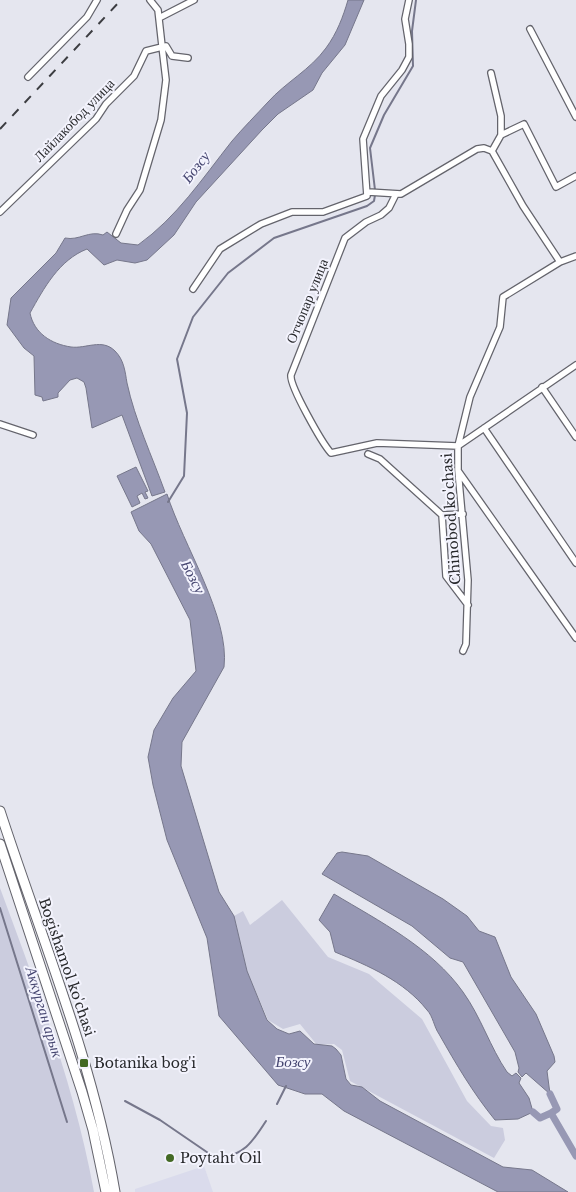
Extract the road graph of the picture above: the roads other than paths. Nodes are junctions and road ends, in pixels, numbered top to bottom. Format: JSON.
{"nodes":[{"id":1,"x":97,"y":0,"type":"edge"},
{"id":2,"x":150,"y":0,"type":"edge"},
{"id":3,"x":194,"y":0,"type":"edge"},
{"id":4,"x":409,"y":0,"type":"edge"},
{"id":5,"x":159,"y":18,"type":"junction"},
{"id":6,"x":530,"y":29,"type":"dead end"},
{"id":7,"x":162,"y":46,"type":"junction"},
{"id":8,"x":188,"y":58,"type":"dead end"},
{"id":9,"x":490,"y":73,"type":"dead end"},
{"id":10,"x":28,"y":77,"type":"dead end"},
{"id":11,"x":576,"y":117,"type":"edge"},
{"id":12,"x":501,"y":135,"type":"junction"},
{"id":13,"x":492,"y":151,"type":"junction"},
{"id":14,"x":576,"y":176,"type":"edge"},
{"id":15,"x":368,"y":192,"type":"junction"},
{"id":16,"x":396,"y":194,"type":"junction"},
{"id":17,"x":0,"y":212,"type":"edge"},
{"id":18,"x":116,"y":234,"type":"dead end"},
{"id":19,"x":576,"y":256,"type":"edge"},
{"id":20,"x":560,"y":262,"type":"junction"},
{"id":21,"x":193,"y":289,"type":"dead end"},
{"id":22,"x":576,"y":365,"type":"edge"},
{"id":23,"x":542,"y":387,"type":"junction"},
{"id":24,"x":0,"y":424,"type":"edge"},
{"id":25,"x":484,"y":428,"type":"junction"},
{"id":26,"x":33,"y":435,"type":"dead end"},
{"id":27,"x":576,"y":437,"type":"edge"},
{"id":28,"x":458,"y":446,"type":"junction"},
{"id":29,"x":368,"y":454,"type":"dead end"},
{"id":30,"x":458,"y":470,"type":"junction"},
{"id":31,"x":462,"y":514,"type":"junction"},
{"id":32,"x":442,"y":515,"type":"junction"},
{"id":33,"x":576,"y":563,"type":"edge"},
{"id":34,"x":468,"y":606,"type":"junction"},
{"id":35,"x":576,"y":638,"type":"edge"},
{"id":36,"x":463,"y":651,"type":"dead end"},
{"id":37,"x":0,"y":811,"type":"edge"},
{"id":38,"x":0,"y":844,"type":"edge"},
{"id":39,"x":14,"y":853,"type":"junction"},
{"id":40,"x":4,"y":856,"type":"junction"},
{"id":41,"x":64,"y":1004,"type":"junction"},
{"id":42,"x":54,"y":1008,"type":"junction"},
{"id":43,"x":106,"y":1166,"type":"junction"},
{"id":44,"x":106,"y":1192,"type":"edge"},
{"id":45,"x":115,"y":1192,"type":"edge"}],
"edges":[{"from":1,"to":10,"type":"street"},
{"from":2,"to":5,"type":"street"},
{"from":3,"to":5,"type":"street"},
{"from":4,"to":15,"type":"street"},
{"from":5,"to":7,"type":"street"},
{"from":6,"to":11,"type":"street"},
{"from":7,"to":8,"type":"street"},
{"from":7,"to":17,"type":"street","name":"Лайлакобод улица"},
{"from":7,"to":18,"type":"street"},
{"from":9,"to":12,"type":"street"},
{"from":12,"to":13,"type":"street"},
{"from":12,"to":14,"type":"street"},
{"from":13,"to":16,"type":"street","name":"Отчопар улица"},
{"from":13,"to":20,"type":"street"},
{"from":15,"to":16,"type":"street","name":"Отчопар улица"},
{"from":15,"to":21,"type":"street"},
{"from":16,"to":28,"type":"street","name":"Отчопар улица"},
{"from":19,"to":20,"type":"street","name":"Chinobod ko'chasi"},
{"from":20,"to":28,"type":"street","name":"Chinobod ko'chasi"},
{"from":22,"to":23,"type":"street"},
{"from":23,"to":25,"type":"street"},
{"from":23,"to":27,"type":"street"},
{"from":24,"to":26,"type":"street"},
{"from":25,"to":28,"type":"street"},
{"from":25,"to":33,"type":"street"},
{"from":28,"to":30,"type":"street","name":"Chinobod ko'chasi"},
{"from":29,"to":32,"type":"street"},
{"from":30,"to":31,"type":"street","name":"Chinobod ko'chasi"},
{"from":30,"to":35,"type":"street"},
{"from":31,"to":32,"type":"street"},
{"from":31,"to":34,"type":"street","name":"Chinobod ko'chasi"},
{"from":32,"to":34,"type":"street"},
{"from":34,"to":36,"type":"street","name":"Chinobod ko'chasi"},
{"from":37,"to":39,"type":"main road","name":"Bogishamol ko'chasi"},
{"from":38,"to":40,"type":"main road","name":"Bogishamol ko'chasi"},
{"from":39,"to":40,"type":"main road"},
{"from":39,"to":41,"type":"main road","name":"Bogishamol ko'chasi"},
{"from":40,"to":42,"type":"main road","name":"Bogishamol ko'chasi"},
{"from":41,"to":42,"type":"main road"},
{"from":41,"to":43,"type":"main road","name":"Bogishamol ko'chasi"},
{"from":42,"to":43,"type":"main road","name":"Bogishamol ko'chasi"},
{"from":43,"to":44,"type":"main road","name":"Bogishamol ko'chasi"},
{"from":43,"to":45,"type":"main road","name":"Bogishamol ko'chasi"}]}
